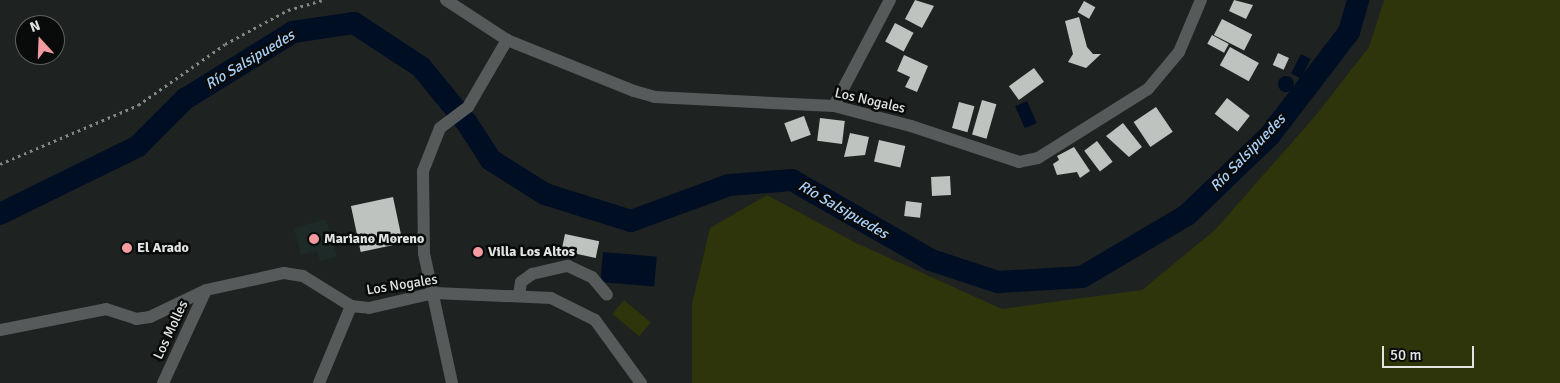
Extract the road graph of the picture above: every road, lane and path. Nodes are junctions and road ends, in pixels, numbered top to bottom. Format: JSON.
{"nodes":[{"id":1,"x":322,"y":0,"type":"edge"},
{"id":2,"x":446,"y":0,"type":"edge"},
{"id":3,"x":890,"y":0,"type":"edge"},
{"id":4,"x":1202,"y":0,"type":"edge"},
{"id":5,"x":507,"y":40,"type":"junction"},
{"id":6,"x":834,"y":106,"type":"junction"},
{"id":7,"x":0,"y":164,"type":"edge"},
{"id":8,"x":206,"y":290,"type":"junction"},
{"id":9,"x":434,"y":293,"type":"junction"},
{"id":10,"x":519,"y":295,"type":"junction"},
{"id":11,"x":607,"y":295,"type":"dead end"},
{"id":12,"x":352,"y":306,"type":"junction"},
{"id":13,"x":0,"y":330,"type":"edge"},
{"id":14,"x":163,"y":383,"type":"edge"},
{"id":15,"x":319,"y":383,"type":"edge"},
{"id":16,"x":452,"y":383,"type":"edge"},
{"id":17,"x":641,"y":383,"type":"edge"}],
"edges":[{"from":1,"to":7,"type":"path"},
{"from":2,"to":5,"type":"street","name":"Los Nogales"},
{"from":3,"to":6,"type":"street"},
{"from":4,"to":6,"type":"street","name":"Los Nogales"},
{"from":5,"to":6,"type":"street","name":"Los Nogales"},
{"from":5,"to":9,"type":"street"},
{"from":8,"to":12,"type":"street","name":"Los Nogales"},
{"from":8,"to":13,"type":"street","name":"Los Nogales"},
{"from":8,"to":14,"type":"street","name":"Los Molles"},
{"from":9,"to":10,"type":"street","name":"Los Nogales"},
{"from":9,"to":12,"type":"street","name":"Los Nogales"},
{"from":9,"to":16,"type":"street"},
{"from":10,"to":11,"type":"street"},
{"from":10,"to":17,"type":"street","name":"Los Nogales"},
{"from":12,"to":15,"type":"street"}]}
